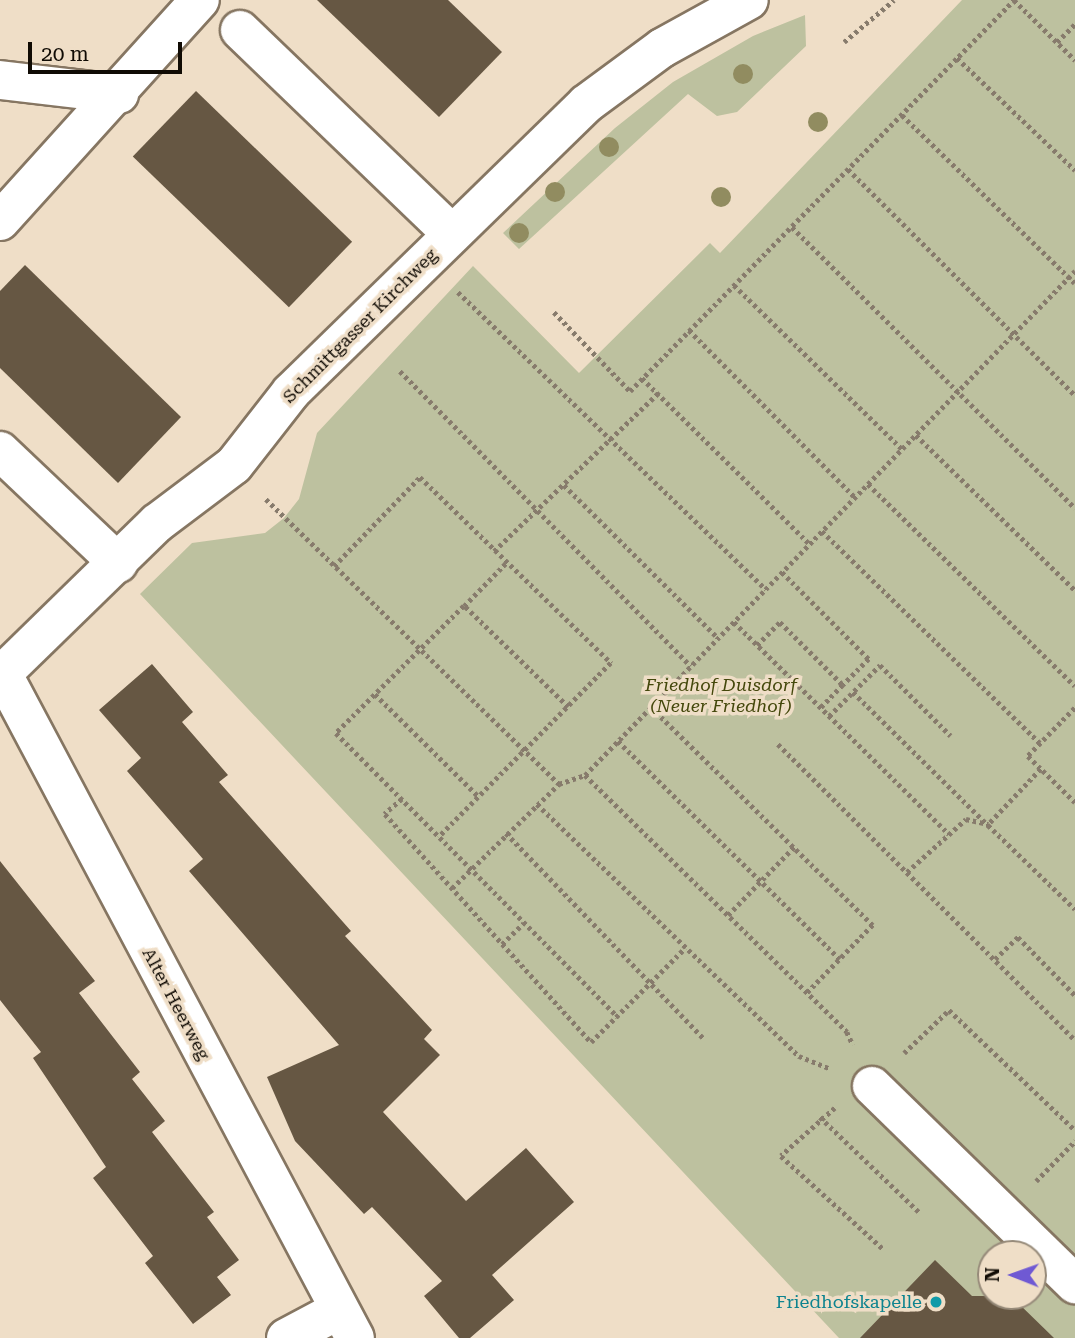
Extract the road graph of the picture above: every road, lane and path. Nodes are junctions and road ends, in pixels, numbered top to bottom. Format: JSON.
{"nodes":[{"id":1,"x":200,"y":0,"type":"edge"},
{"id":2,"x":749,"y":0,"type":"edge"},
{"id":3,"x":894,"y":0,"type":"edge"},
{"id":4,"x":1014,"y":0,"type":"edge"},
{"id":5,"x":1075,"y":24,"type":"edge"},
{"id":6,"x":240,"y":30,"type":"dead end"},
{"id":7,"x":844,"y":42,"type":"dead end"},
{"id":8,"x":1057,"y":42,"type":"junction"},
{"id":9,"x":957,"y":58,"type":"junction"},
{"id":10,"x":1075,"y":61,"type":"edge"},
{"id":11,"x":0,"y":80,"type":"edge"},
{"id":12,"x":119,"y":94,"type":"junction"},
{"id":13,"x":902,"y":115,"type":"junction"},
{"id":14,"x":848,"y":169,"type":"junction"},
{"id":15,"x":1075,"y":170,"type":"edge"},
{"id":16,"x":0,"y":221,"type":"edge"},
{"id":17,"x":792,"y":227,"type":"junction"},
{"id":18,"x":439,"y":246,"type":"junction"},
{"id":19,"x":1075,"y":271,"type":"edge"},
{"id":20,"x":1069,"y":277,"type":"junction"},
{"id":21,"x":1075,"y":283,"type":"edge"},
{"id":22,"x":734,"y":285,"type":"junction"},
{"id":23,"x":554,"y":312,"type":"dead end"},
{"id":24,"x":689,"y":330,"type":"junction"},
{"id":25,"x":1014,"y":334,"type":"junction"},
{"id":26,"x":400,"y":371,"type":"dead end"},
{"id":27,"x":642,"y":378,"type":"junction"},
{"id":28,"x":958,"y":392,"type":"junction"},
{"id":29,"x":658,"y":394,"type":"junction"},
{"id":30,"x":1075,"y":396,"type":"edge"},
{"id":31,"x":916,"y":435,"type":"junction"},
{"id":32,"x":612,"y":438,"type":"junction"},
{"id":33,"x":902,"y":449,"type":"junction"},
{"id":34,"x":0,"y":451,"type":"edge"},
{"id":35,"x":868,"y":484,"type":"junction"},
{"id":36,"x":564,"y":485,"type":"junction"},
{"id":37,"x":855,"y":497,"type":"junction"},
{"id":38,"x":1075,"y":508,"type":"edge"},
{"id":39,"x":537,"y":510,"type":"junction"},
{"id":40,"x":285,"y":519,"type":"dead end"},
{"id":41,"x":822,"y":531,"type":"junction"},
{"id":42,"x":810,"y":544,"type":"junction"},
{"id":43,"x":495,"y":551,"type":"junction"},
{"id":44,"x":507,"y":562,"type":"junction"},
{"id":45,"x":118,"y":563,"type":"junction"},
{"id":46,"x":334,"y":566,"type":"junction"},
{"id":47,"x":782,"y":572,"type":"junction"},
{"id":48,"x":766,"y":589,"type":"junction"},
{"id":49,"x":1075,"y":590,"type":"edge"},
{"id":50,"x":464,"y":606,"type":"junction"},
{"id":51,"x":734,"y":622,"type":"junction"},
{"id":52,"x":718,"y":638,"type":"junction"},
{"id":53,"x":757,"y":645,"type":"junction"},
{"id":54,"x":420,"y":649,"type":"junction"},
{"id":55,"x":691,"y":666,"type":"junction"},
{"id":56,"x":1,"y":673,"type":"edge"},
{"id":57,"x":842,"y":685,"type":"junction"},
{"id":58,"x":1075,"y":686,"type":"edge"},
{"id":59,"x":853,"y":692,"type":"junction"},
{"id":60,"x":375,"y":694,"type":"junction"},
{"id":61,"x":568,"y":707,"type":"junction"},
{"id":62,"x":651,"y":707,"type":"junction"},
{"id":63,"x":821,"y":708,"type":"junction"},
{"id":64,"x":1074,"y":710,"type":"edge"},
{"id":65,"x":829,"y":716,"type":"junction"},
{"id":66,"x":951,"y":736,"type":"dead end"},
{"id":67,"x":618,"y":741,"type":"junction"},
{"id":68,"x":1040,"y":743,"type":"junction"},
{"id":69,"x":778,"y":744,"type":"dead end"},
{"id":70,"x":525,"y":751,"type":"junction"},
{"id":71,"x":1041,"y":769,"type":"junction"},
{"id":72,"x":585,"y":775,"type":"junction"},
{"id":73,"x":559,"y":783,"type":"junction"},
{"id":74,"x":479,"y":797,"type":"junction"},
{"id":75,"x":401,"y":799,"type":"junction"},
{"id":76,"x":1075,"y":802,"type":"edge"},
{"id":77,"x":537,"y":804,"type":"junction"},
{"id":78,"x":988,"y":825,"type":"junction"},
{"id":79,"x":506,"y":833,"type":"junction"},
{"id":80,"x":949,"y":834,"type":"junction"},
{"id":81,"x":439,"y":837,"type":"junction"},
{"id":82,"x":794,"y":847,"type":"junction"},
{"id":83,"x":471,"y":869,"type":"junction"},
{"id":84,"x":907,"y":872,"type":"junction"},
{"id":85,"x":761,"y":881,"type":"junction"},
{"id":86,"x":452,"y":888,"type":"junction"},
{"id":87,"x":1075,"y":909,"type":"edge"},
{"id":88,"x":728,"y":915,"type":"junction"},
{"id":89,"x":524,"y":923,"type":"junction"},
{"id":90,"x":502,"y":944,"type":"junction"},
{"id":91,"x":685,"y":948,"type":"junction"},
{"id":92,"x":840,"y":960,"type":"junction"},
{"id":93,"x":995,"y":960,"type":"junction"},
{"id":94,"x":652,"y":982,"type":"junction"},
{"id":95,"x":807,"y":993,"type":"junction"},
{"id":96,"x":1075,"y":995,"type":"edge"},
{"id":97,"x":618,"y":1017,"type":"junction"},
{"id":98,"x":704,"y":1039,"type":"dead end"},
{"id":99,"x":1075,"y":1040,"type":"edge"},
{"id":100,"x":872,"y":1086,"type":"junction"},
{"id":101,"x":820,"y":1117,"type":"junction"},
{"id":102,"x":1075,"y":1130,"type":"edge"},
{"id":103,"x":1075,"y":1141,"type":"edge"},
{"id":104,"x":919,"y":1213,"type":"dead end"},
{"id":105,"x":1004,"y":1214,"type":"junction"},
{"id":106,"x":882,"y":1248,"type":"dead end"},
{"id":107,"x":1075,"y":1284,"type":"edge"},
{"id":108,"x":346,"y":1325,"type":"edge"},
{"id":109,"x":286,"y":1338,"type":"edge"}],
"edges":[{"from":1,"to":12,"type":"street"},
{"from":2,"to":18,"type":"street","name":"Schmittgasser Kirchweg"},
{"from":3,"to":7,"type":"path"},
{"from":4,"to":8,"type":"path"},
{"from":4,"to":9,"type":"path"},
{"from":5,"to":8,"type":"path"},
{"from":6,"to":18,"type":"street","name":"Schmittgasser Kirchweg"},
{"from":8,"to":10,"type":"path"},
{"from":9,"to":13,"type":"path"},
{"from":9,"to":15,"type":"path"},
{"from":11,"to":12,"type":"street"},
{"from":12,"to":16,"type":"street"},
{"from":13,"to":14,"type":"path"},
{"from":13,"to":20,"type":"path"},
{"from":14,"to":17,"type":"path"},
{"from":14,"to":25,"type":"path"},
{"from":17,"to":22,"type":"path"},
{"from":17,"to":28,"type":"path"},
{"from":18,"to":32,"type":"path"},
{"from":18,"to":45,"type":"street","name":"Schmittgasser Kirchweg"},
{"from":19,"to":20,"type":"path"},
{"from":20,"to":21,"type":"path"},
{"from":20,"to":25,"type":"path"},
{"from":22,"to":24,"type":"path"},
{"from":22,"to":33,"type":"path"},
{"from":23,"to":27,"type":"path"},
{"from":24,"to":27,"type":"path"},
{"from":24,"to":37,"type":"path"},
{"from":25,"to":28,"type":"path"},
{"from":25,"to":30,"type":"path"},
{"from":26,"to":39,"type":"path"},
{"from":27,"to":29,"type":"path"},
{"from":28,"to":31,"type":"path"},
{"from":28,"to":38,"type":"path"},
{"from":29,"to":32,"type":"path"},
{"from":29,"to":42,"type":"path"},
{"from":31,"to":33,"type":"path"},
{"from":31,"to":49,"type":"path"},
{"from":32,"to":36,"type":"path"},
{"from":32,"to":48,"type":"path"},
{"from":33,"to":35,"type":"path"},
{"from":34,"to":45,"type":"street"},
{"from":35,"to":37,"type":"path"},
{"from":35,"to":58,"type":"path"},
{"from":36,"to":39,"type":"path"},
{"from":36,"to":52,"type":"path"},
{"from":37,"to":41,"type":"path"},
{"from":39,"to":43,"type":"path"},
{"from":39,"to":55,"type":"path"},
{"from":40,"to":46,"type":"path"},
{"from":41,"to":42,"type":"path"},
{"from":41,"to":68,"type":"path"},
{"from":42,"to":47,"type":"path"},
{"from":43,"to":44,"type":"path"},
{"from":43,"to":46,"type":"path"},
{"from":44,"to":50,"type":"path"},
{"from":44,"to":61,"type":"path"},
{"from":45,"to":56,"type":"street","name":"Schmittgasser Kirchweg"},
{"from":46,"to":54,"type":"path"},
{"from":47,"to":48,"type":"path"},
{"from":47,"to":57,"type":"path"},
{"from":48,"to":51,"type":"path"},
{"from":50,"to":54,"type":"path"},
{"from":50,"to":61,"type":"path"},
{"from":51,"to":52,"type":"path"},
{"from":51,"to":53,"type":"path"},
{"from":52,"to":55,"type":"path"},
{"from":53,"to":57,"type":"path"},
{"from":53,"to":63,"type":"path"},
{"from":54,"to":60,"type":"path"},
{"from":54,"to":70,"type":"path"},
{"from":55,"to":62,"type":"path"},
{"from":56,"to":108,"type":"street","name":"Alter Heerweg"},
{"from":57,"to":63,"type":"path"},
{"from":59,"to":65,"type":"path"},
{"from":59,"to":66,"type":"path"},
{"from":59,"to":78,"type":"path"},
{"from":60,"to":74,"type":"path"},
{"from":60,"to":75,"type":"path"},
{"from":61,"to":70,"type":"path"},
{"from":62,"to":67,"type":"path"},
{"from":62,"to":82,"type":"path"},
{"from":63,"to":65,"type":"path"},
{"from":64,"to":68,"type":"path"},
{"from":65,"to":80,"type":"path"},
{"from":67,"to":72,"type":"path"},
{"from":67,"to":85,"type":"path"},
{"from":68,"to":71,"type":"path"},
{"from":69,"to":84,"type":"path"},
{"from":70,"to":73,"type":"path"},
{"from":70,"to":74,"type":"path"},
{"from":71,"to":76,"type":"path"},
{"from":71,"to":78,"type":"path"},
{"from":72,"to":73,"type":"path"},
{"from":72,"to":88,"type":"path"},
{"from":73,"to":77,"type":"path"},
{"from":74,"to":81,"type":"path"},
{"from":75,"to":81,"type":"path"},
{"from":75,"to":86,"type":"path"},
{"from":77,"to":79,"type":"path"},
{"from":77,"to":91,"type":"path"},
{"from":78,"to":80,"type":"path"},
{"from":78,"to":87,"type":"path"},
{"from":79,"to":83,"type":"path"},
{"from":79,"to":94,"type":"path"},
{"from":80,"to":84,"type":"path"},
{"from":81,"to":83,"type":"path"},
{"from":82,"to":85,"type":"path"},
{"from":82,"to":92,"type":"path"},
{"from":83,"to":86,"type":"path"},
{"from":83,"to":89,"type":"path"},
{"from":84,"to":93,"type":"path"},
{"from":85,"to":88,"type":"path"},
{"from":85,"to":92,"type":"path"},
{"from":86,"to":90,"type":"path"},
{"from":88,"to":95,"type":"path"},
{"from":89,"to":90,"type":"path"},
{"from":89,"to":97,"type":"path"},
{"from":90,"to":97,"type":"path"},
{"from":91,"to":94,"type":"path"},
{"from":91,"to":100,"type":"path"},
{"from":92,"to":95,"type":"path"},
{"from":93,"to":96,"type":"path"},
{"from":93,"to":99,"type":"path"},
{"from":94,"to":97,"type":"path"},
{"from":94,"to":98,"type":"path"},
{"from":95,"to":100,"type":"path"},
{"from":100,"to":101,"type":"path"},
{"from":100,"to":102,"type":"path"},
{"from":100,"to":105,"type":"street"},
{"from":101,"to":104,"type":"path"},
{"from":101,"to":106,"type":"path"},
{"from":103,"to":105,"type":"path"},
{"from":105,"to":107,"type":"street"},
{"from":108,"to":109,"type":"street"}]}
